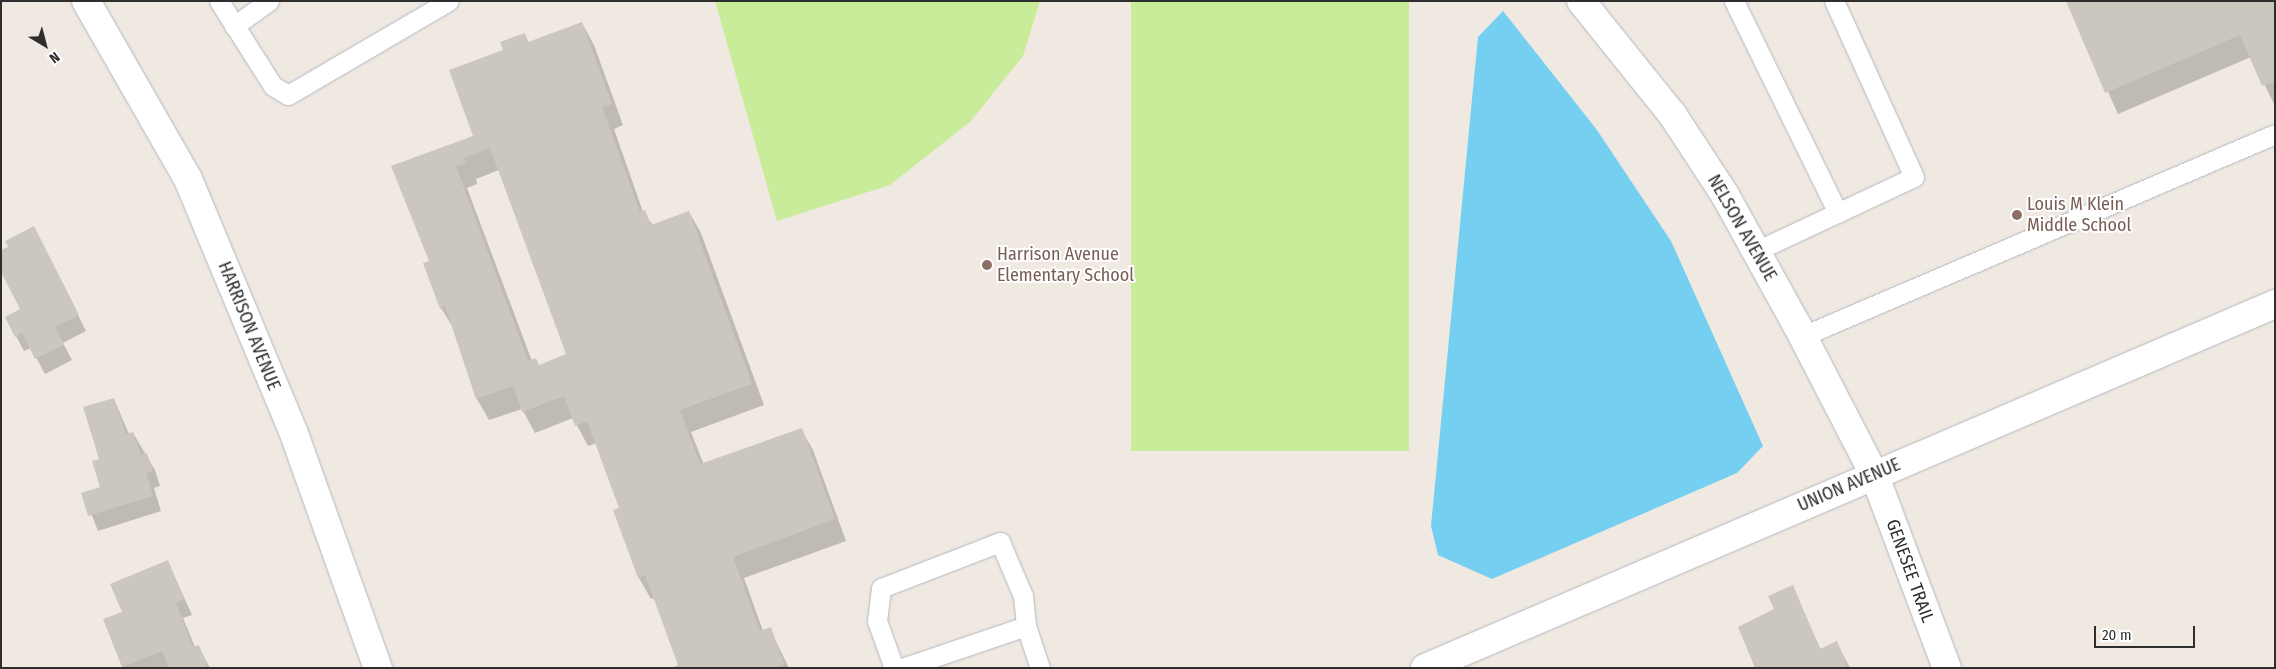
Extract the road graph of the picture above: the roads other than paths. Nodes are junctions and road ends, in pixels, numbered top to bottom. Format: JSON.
{"nodes":[{"id":1,"x":86,"y":1,"type":"edge"},
{"id":2,"x":219,"y":1,"type":"edge"},
{"id":3,"x":269,"y":1,"type":"edge"},
{"id":4,"x":449,"y":1,"type":"edge"},
{"id":5,"x":1581,"y":1,"type":"edge"},
{"id":6,"x":1734,"y":1,"type":"edge"},
{"id":7,"x":1834,"y":1,"type":"edge"},
{"id":8,"x":234,"y":26,"type":"junction"},
{"id":9,"x":2275,"y":134,"type":"edge"},
{"id":10,"x":1838,"y":212,"type":"junction"},
{"id":11,"x":1756,"y":250,"type":"junction"},
{"id":12,"x":2275,"y":304,"type":"edge"},
{"id":13,"x":1803,"y":336,"type":"junction"},
{"id":14,"x":1874,"y":474,"type":"junction"},
{"id":15,"x":1026,"y":626,"type":"junction"},
{"id":16,"x":378,"y":668,"type":"edge"},
{"id":17,"x":894,"y":668,"type":"edge"},
{"id":18,"x":902,"y":668,"type":"edge"},
{"id":19,"x":1040,"y":668,"type":"edge"},
{"id":20,"x":1425,"y":668,"type":"edge"},
{"id":21,"x":1947,"y":668,"type":"edge"}],
"edges":[{"from":1,"to":16,"type":"street","name":"HARRISON AVENUE"},
{"from":2,"to":8,"type":"lane"},
{"from":3,"to":8,"type":"lane"},
{"from":4,"to":8,"type":"lane"},
{"from":5,"to":11,"type":"street","name":"NELSON AVENUE"},
{"from":6,"to":10,"type":"lane"},
{"from":7,"to":10,"type":"lane"},
{"from":9,"to":13,"type":"lane"},
{"from":10,"to":11,"type":"lane"},
{"from":11,"to":13,"type":"street","name":"NELSON AVENUE"},
{"from":12,"to":14,"type":"street","name":"UNION AVENUE"},
{"from":13,"to":14,"type":"street","name":"NELSON AVENUE"},
{"from":14,"to":20,"type":"street","name":"UNION AVENUE"},
{"from":14,"to":21,"type":"street","name":"GENESEE TRAIL"},
{"from":15,"to":17,"type":"lane"},
{"from":15,"to":18,"type":"lane"},
{"from":15,"to":19,"type":"lane"}]}
